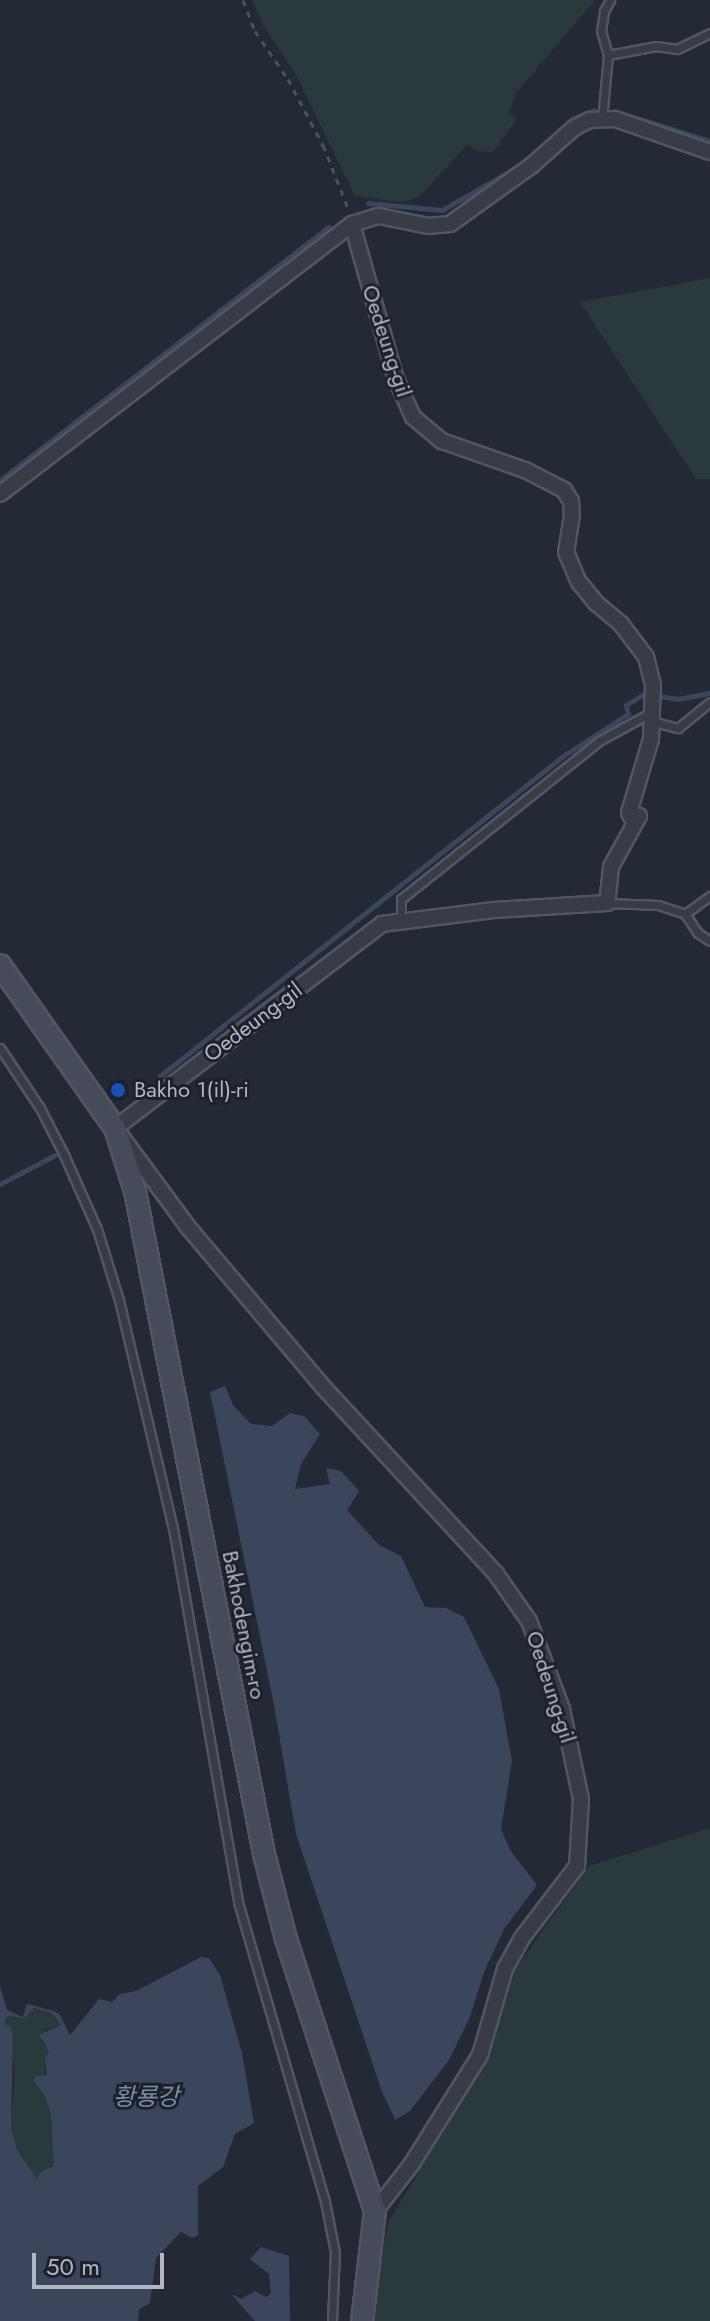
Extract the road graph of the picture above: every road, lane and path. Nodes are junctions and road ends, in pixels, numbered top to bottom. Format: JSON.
{"nodes":[{"id":1,"x":243,"y":0,"type":"edge"},
{"id":2,"x":610,"y":0,"type":"edge"},
{"id":3,"x":710,"y":33,"type":"edge"},
{"id":4,"x":608,"y":55,"type":"junction"},
{"id":5,"x":602,"y":120,"type":"junction"},
{"id":6,"x":710,"y":152,"type":"edge"},
{"id":7,"x":352,"y":224,"type":"junction"},
{"id":8,"x":0,"y":494,"type":"edge"},
{"id":9,"x":710,"y":702,"type":"edge"},
{"id":10,"x":651,"y":717,"type":"junction"},
{"id":11,"x":710,"y":896,"type":"edge"},
{"id":12,"x":607,"y":903,"type":"junction"},
{"id":13,"x":685,"y":914,"type":"junction"},
{"id":14,"x":401,"y":921,"type":"junction"},
{"id":15,"x":710,"y":941,"type":"edge"},
{"id":16,"x":0,"y":965,"type":"edge"},
{"id":17,"x":0,"y":1048,"type":"edge"},
{"id":18,"x":115,"y":1128,"type":"junction"},
{"id":19,"x":375,"y":2211,"type":"junction"},
{"id":20,"x":332,"y":2321,"type":"edge"},
{"id":21,"x":362,"y":2321,"type":"edge"}],
"edges":[{"from":1,"to":7,"type":"path"},
{"from":2,"to":4,"type":"lane"},
{"from":3,"to":4,"type":"lane"},
{"from":4,"to":5,"type":"lane"},
{"from":5,"to":6,"type":"street"},
{"from":5,"to":7,"type":"street"},
{"from":7,"to":8,"type":"street"},
{"from":7,"to":10,"type":"street","name":"Oedeung-gil"},
{"from":9,"to":10,"type":"lane"},
{"from":10,"to":12,"type":"street","name":"Oedeung-gil"},
{"from":10,"to":14,"type":"lane"},
{"from":11,"to":13,"type":"lane"},
{"from":12,"to":13,"type":"lane"},
{"from":12,"to":14,"type":"street","name":"Oedeung-gil"},
{"from":13,"to":15,"type":"lane"},
{"from":14,"to":18,"type":"street","name":"Oedeung-gil"},
{"from":16,"to":18,"type":"street","name":"Bakhodengim-ro"},
{"from":17,"to":20,"type":"lane"},
{"from":18,"to":19,"type":"street","name":"Bakhodengim-ro"},
{"from":18,"to":19,"type":"street","name":"Oedeung-gil"},
{"from":19,"to":21,"type":"street","name":"Bakhodengim-ro"}]}
